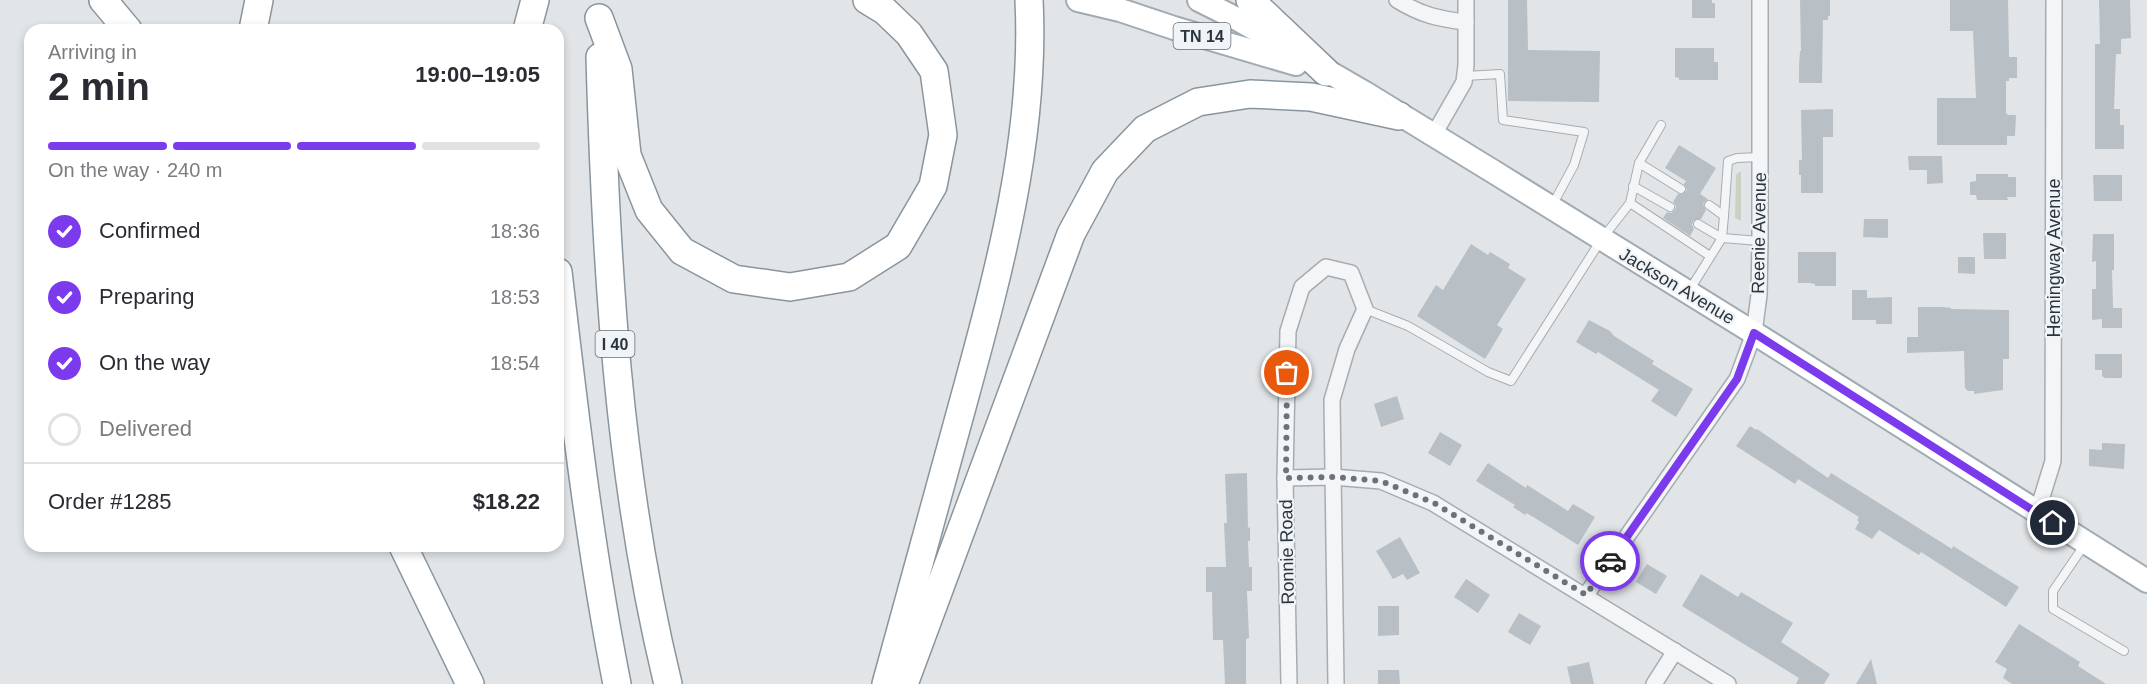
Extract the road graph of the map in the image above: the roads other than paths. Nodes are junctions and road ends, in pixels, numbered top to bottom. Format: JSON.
{"nodes":[{"id":1,"x":103,"y":0,"type":"edge"},
{"id":2,"x":259,"y":0,"type":"edge"},
{"id":3,"x":535,"y":0,"type":"edge"},
{"id":4,"x":543,"y":0,"type":"edge"},
{"id":5,"x":867,"y":0,"type":"edge"},
{"id":6,"x":1029,"y":0,"type":"edge"},
{"id":7,"x":1078,"y":0,"type":"edge"},
{"id":8,"x":1199,"y":0,"type":"edge"},
{"id":9,"x":1250,"y":0,"type":"edge"},
{"id":10,"x":1397,"y":0,"type":"edge"},
{"id":11,"x":1466,"y":0,"type":"edge"},
{"id":12,"x":1760,"y":0,"type":"edge"},
{"id":13,"x":2054,"y":0,"type":"edge"},
{"id":14,"x":599,"y":9,"type":"edge"},
{"id":15,"x":1466,"y":22,"type":"junction"},
{"id":16,"x":123,"y":24,"type":"edge"},
{"id":17,"x":255,"y":24,"type":"edge"},
{"id":18,"x":528,"y":24,"type":"edge"},
{"id":19,"x":544,"y":24,"type":"edge"},
{"id":20,"x":1326,"y":72,"type":"junction"},
{"id":21,"x":1465,"y":76,"type":"junction"},
{"id":22,"x":1400,"y":116,"type":"junction"},
{"id":23,"x":1661,"y":125,"type":"dead end"},
{"id":24,"x":1433,"y":136,"type":"junction"},
{"id":25,"x":1760,"y":157,"type":"junction"},
{"id":26,"x":1639,"y":164,"type":"junction"},
{"id":27,"x":1633,"y":186,"type":"junction"},
{"id":28,"x":1681,"y":189,"type":"dead end"},
{"id":29,"x":1630,"y":203,"type":"junction"},
{"id":30,"x":1709,"y":206,"type":"dead end"},
{"id":31,"x":1670,"y":207,"type":"dead end"},
{"id":32,"x":1551,"y":208,"type":"junction"},
{"id":33,"x":1724,"y":216,"type":"junction"},
{"id":34,"x":1698,"y":224,"type":"dead end"},
{"id":35,"x":1722,"y":238,"type":"junction"},
{"id":36,"x":1601,"y":240,"type":"junction"},
{"id":37,"x":1760,"y":241,"type":"junction"},
{"id":38,"x":1710,"y":256,"type":"junction"},
{"id":39,"x":1688,"y":293,"type":"junction"},
{"id":40,"x":1365,"y":309,"type":"junction"},
{"id":41,"x":564,"y":325,"type":"edge"},
{"id":42,"x":1754,"y":333,"type":"junction"},
{"id":43,"x":1333,"y":477,"type":"junction"},
{"id":44,"x":1286,"y":478,"type":"junction"},
{"id":45,"x":2037,"y":513,"type":"junction"},
{"id":46,"x":2085,"y":543,"type":"junction"},
{"id":47,"x":406,"y":552,"type":"edge"},
{"id":48,"x":2147,"y":581,"type":"edge"},
{"id":49,"x":1586,"y":595,"type":"junction"},
{"id":50,"x":1675,"y":651,"type":"junction"},
{"id":51,"x":2124,"y":651,"type":"dead end"},
{"id":52,"x":470,"y":684,"type":"edge"},
{"id":53,"x":617,"y":684,"type":"edge"},
{"id":54,"x":668,"y":684,"type":"edge"},
{"id":55,"x":886,"y":684,"type":"edge"},
{"id":56,"x":904,"y":684,"type":"edge"},
{"id":57,"x":1289,"y":684,"type":"edge"},
{"id":58,"x":1336,"y":684,"type":"edge"},
{"id":59,"x":1654,"y":684,"type":"edge"},
{"id":60,"x":1728,"y":684,"type":"edge"}],
"edges":[{"from":1,"to":16,"type":"highway"},
{"from":2,"to":17,"type":"highway"},
{"from":3,"to":18,"type":"highway"},
{"from":4,"to":19,"type":"highway"},
{"from":5,"to":14,"type":"highway"},
{"from":6,"to":55,"type":"highway"},
{"from":7,"to":20,"type":"main road","name":"Jackson Avenue","number":"TN 14"},
{"from":8,"to":20,"type":"main road","name":"Jackson Avenue","number":"TN 14"},
{"from":9,"to":20,"type":"highway"},
{"from":10,"to":15,"type":"street"},
{"from":11,"to":15,"type":"street"},
{"from":12,"to":25,"type":"street","name":"Reenie Avenue"},
{"from":13,"to":45,"type":"street","name":"Hemingway Avenue"},
{"from":14,"to":54,"type":"highway","number":"I 40"},
{"from":15,"to":21,"type":"street"},
{"from":20,"to":22,"type":"main road","name":"Jackson Avenue","number":"TN 14"},
{"from":21,"to":24,"type":"street"},
{"from":21,"to":32,"type":"lane"},
{"from":22,"to":24,"type":"main road","name":"Jackson Avenue","number":"TN 14"},
{"from":22,"to":56,"type":"highway"},
{"from":23,"to":26,"type":"lane"},
{"from":24,"to":32,"type":"main road","name":"Jackson Avenue","number":"TN 14"},
{"from":25,"to":33,"type":"lane"},
{"from":25,"to":37,"type":"street","name":"Reenie Avenue"},
{"from":26,"to":27,"type":"lane"},
{"from":26,"to":28,"type":"lane"},
{"from":27,"to":29,"type":"lane"},
{"from":27,"to":31,"type":"lane"},
{"from":29,"to":36,"type":"lane"},
{"from":29,"to":38,"type":"lane"},
{"from":30,"to":33,"type":"lane"},
{"from":32,"to":36,"type":"main road","name":"Jackson Avenue","number":"TN 14"},
{"from":33,"to":35,"type":"lane"},
{"from":34,"to":35,"type":"lane"},
{"from":35,"to":37,"type":"lane"},
{"from":35,"to":38,"type":"lane"},
{"from":36,"to":39,"type":"main road","name":"Jackson Avenue","number":"TN 14"},
{"from":36,"to":40,"type":"lane"},
{"from":37,"to":42,"type":"street","name":"Reenie Avenue"},
{"from":38,"to":39,"type":"lane"},
{"from":39,"to":42,"type":"main road","name":"Jackson Avenue","number":"TN 14"},
{"from":40,"to":43,"type":"street"},
{"from":40,"to":44,"type":"street","name":"Ronnie Road"},
{"from":41,"to":53,"type":"highway"},
{"from":42,"to":45,"type":"main road","name":"Jackson Avenue","number":"TN 14"},
{"from":42,"to":49,"type":"street","name":"Reenie Avenue"},
{"from":43,"to":44,"type":"street"},
{"from":43,"to":49,"type":"street"},
{"from":43,"to":58,"type":"street"},
{"from":44,"to":57,"type":"street","name":"Ronnie Road"},
{"from":45,"to":46,"type":"main road","name":"Jackson Avenue","number":"TN 14"},
{"from":46,"to":48,"type":"main road","name":"Jackson Avenue","number":"TN 14"},
{"from":46,"to":51,"type":"lane"},
{"from":47,"to":52,"type":"highway"},
{"from":49,"to":50,"type":"street"},
{"from":50,"to":59,"type":"street"},
{"from":50,"to":60,"type":"street"}]}
